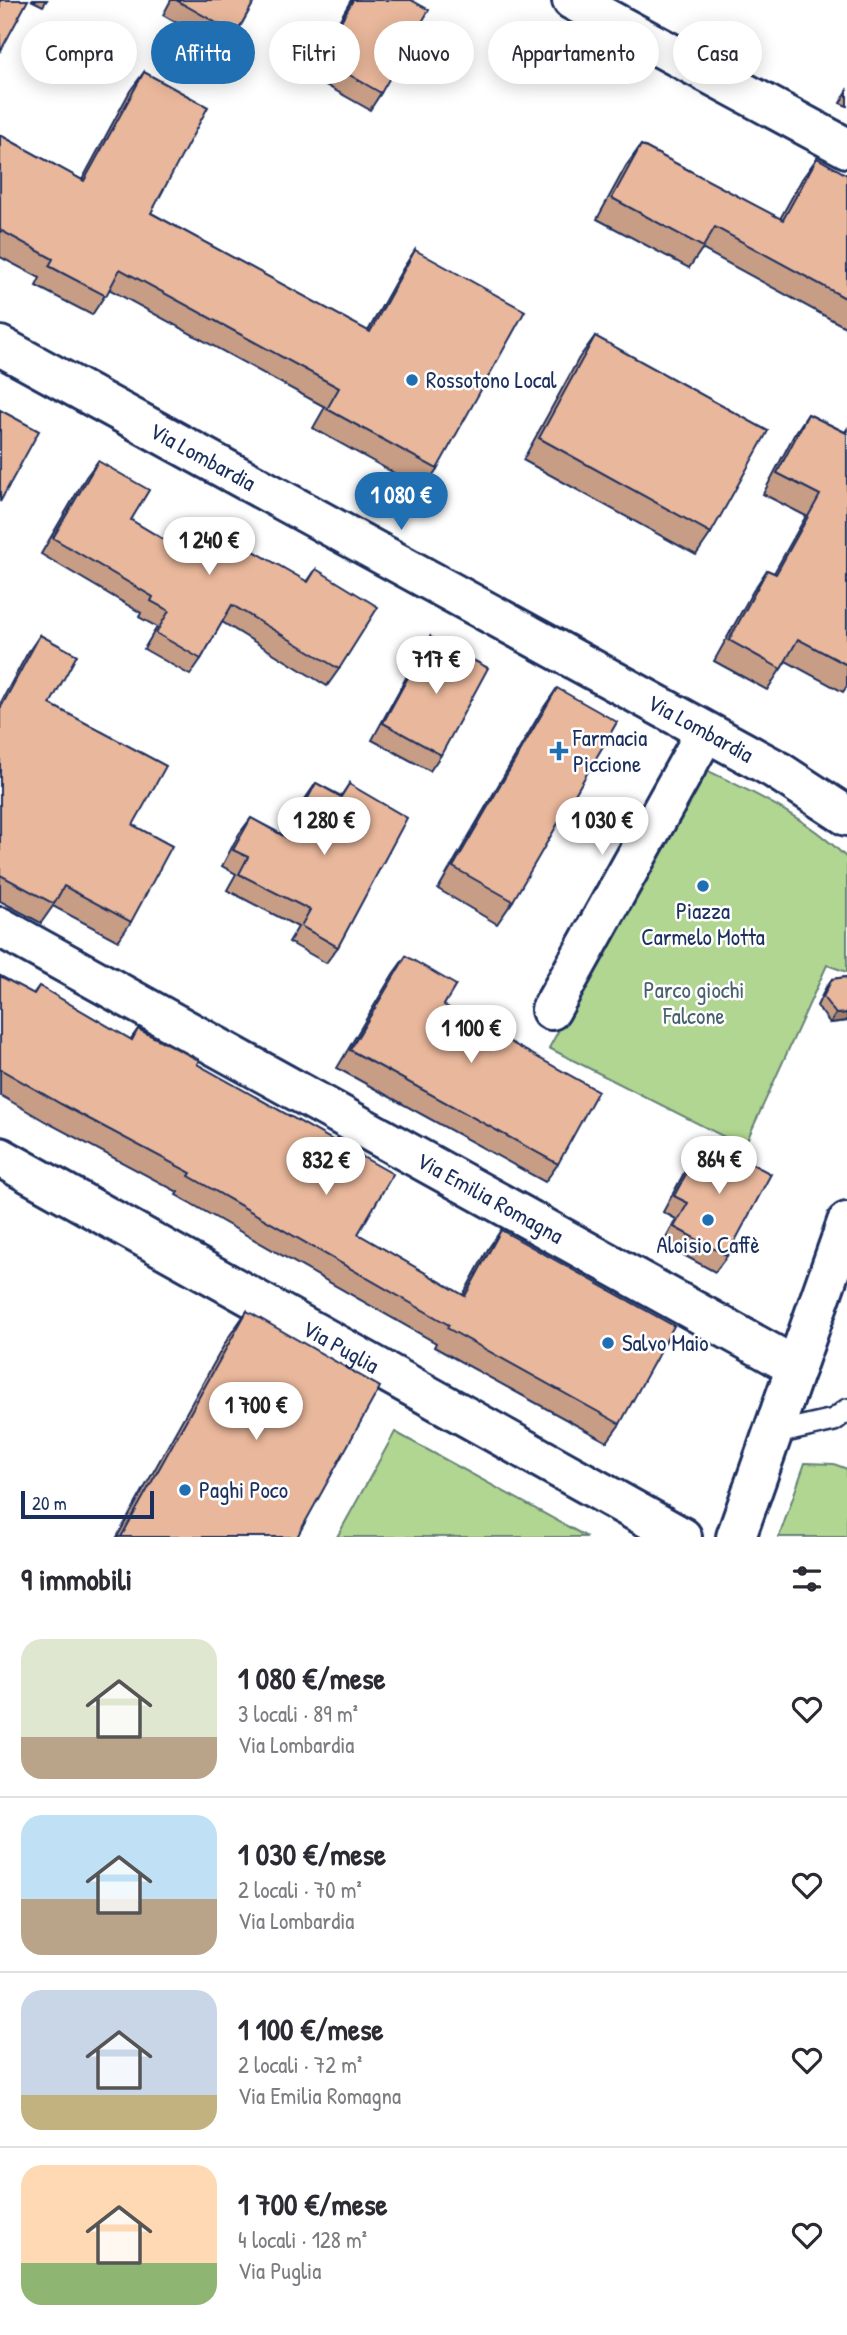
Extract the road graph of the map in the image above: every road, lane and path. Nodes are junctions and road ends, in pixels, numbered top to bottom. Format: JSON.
{"nodes":[{"id":1,"x":572,"y":0,"type":"edge"},
{"id":2,"x":847,"y":148,"type":"edge"},
{"id":3,"x":0,"y":346,"type":"edge"},
{"id":4,"x":705,"y":733,"type":"junction"},
{"id":5,"x":775,"y":769,"type":"junction"},
{"id":6,"x":847,"y":794,"type":"edge"},
{"id":7,"x":847,"y":816,"type":"edge"},
{"id":8,"x":0,"y":927,"type":"edge"},
{"id":9,"x":551,"y":1010,"type":"dead end"},
{"id":10,"x":0,"y":1157,"type":"edge"},
{"id":11,"x":847,"y":1222,"type":"edge"},
{"id":12,"x":796,"y":1367,"type":"junction"},
{"id":13,"x":847,"y":1410,"type":"edge"},
{"id":14,"x":772,"y":1434,"type":"junction"},
{"id":15,"x":682,"y":1537,"type":"edge"},
{"id":16,"x":736,"y":1537,"type":"edge"}],
"edges":[{"from":1,"to":2,"type":"street"},
{"from":3,"to":4,"type":"street","name":"Via Lombardia"},
{"from":4,"to":5,"type":"street","name":"Via Lombardia"},
{"from":4,"to":9,"type":"street"},
{"from":5,"to":6,"type":"street"},
{"from":5,"to":7,"type":"street"},
{"from":8,"to":12,"type":"street","name":"Via Emilia Romagna"},
{"from":10,"to":15,"type":"street","name":"Via Puglia"},
{"from":11,"to":12,"type":"street"},
{"from":12,"to":14,"type":"street"},
{"from":13,"to":14,"type":"lane"},
{"from":14,"to":16,"type":"street"}]}
